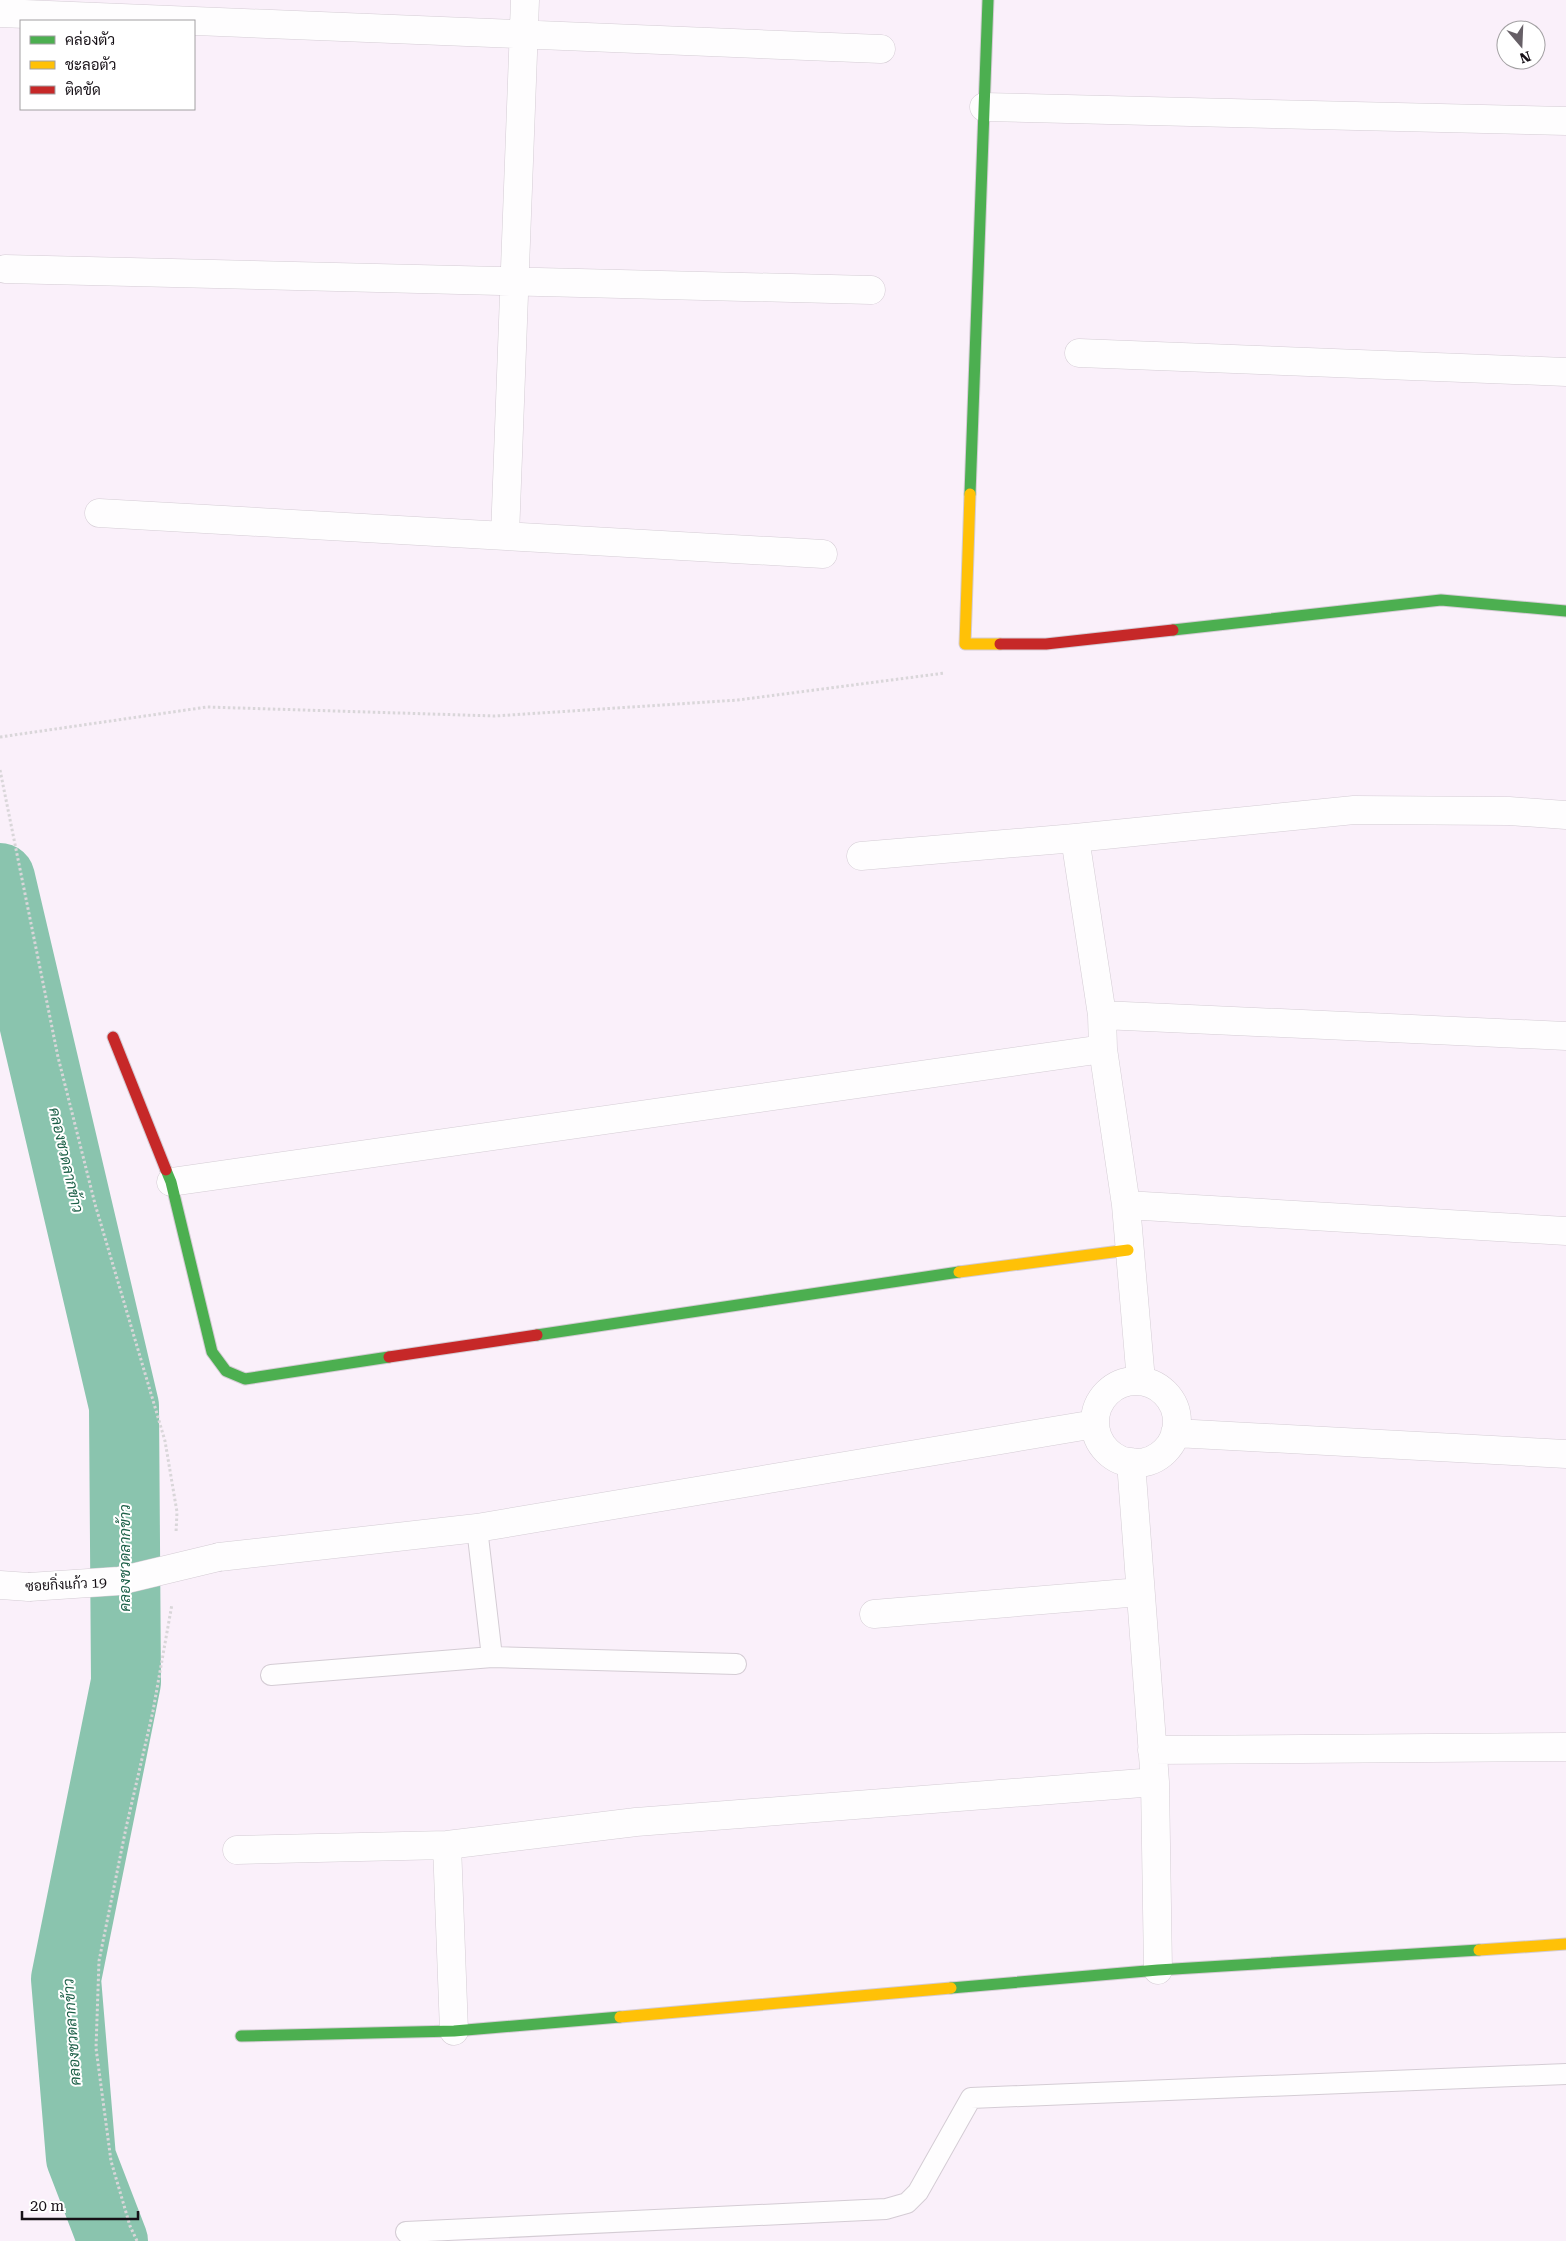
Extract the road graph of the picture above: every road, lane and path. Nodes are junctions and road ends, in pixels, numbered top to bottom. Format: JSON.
{"nodes":[{"id":1,"x":525,"y":0,"type":"edge"},
{"id":2,"x":988,"y":0,"type":"edge"},
{"id":3,"x":0,"y":13,"type":"edge"},
{"id":4,"x":167,"y":20,"type":"edge"},
{"id":5,"x":195,"y":21,"type":"edge"},
{"id":6,"x":524,"y":35,"type":"junction"},
{"id":7,"x":881,"y":49,"type":"dead end"},
{"id":8,"x":984,"y":107,"type":"junction"},
{"id":9,"x":1566,"y":121,"type":"edge"},
{"id":10,"x":4,"y":269,"type":"dead end"},
{"id":11,"x":514,"y":281,"type":"junction"},
{"id":12,"x":871,"y":290,"type":"dead end"},
{"id":13,"x":1078,"y":353,"type":"dead end"},
{"id":14,"x":1566,"y":372,"type":"edge"},
{"id":15,"x":99,"y":513,"type":"dead end"},
{"id":16,"x":505,"y":536,"type":"junction"},
{"id":17,"x":823,"y":554,"type":"dead end"},
{"id":18,"x":1566,"y":611,"type":"edge"},
{"id":19,"x":951,"y":672,"type":"dead end"},
{"id":20,"x":0,"y":737,"type":"edge"},
{"id":21,"x":0,"y":770,"type":"edge"},
{"id":22,"x":1566,"y":815,"type":"edge"},
{"id":23,"x":1075,"y":838,"type":"junction"},
{"id":24,"x":861,"y":856,"type":"dead end"},
{"id":25,"x":1102,"y":1015,"type":"junction"},
{"id":26,"x":1566,"y":1036,"type":"edge"},
{"id":27,"x":114,"y":1037,"type":"dead end"},
{"id":28,"x":1103,"y":1049,"type":"junction"},
{"id":29,"x":172,"y":1182,"type":"junction"},
{"id":30,"x":1126,"y":1205,"type":"junction"},
{"id":31,"x":1566,"y":1231,"type":"edge"},
{"id":32,"x":1128,"y":1250,"type":"junction"},
{"id":33,"x":1141,"y":1381,"type":"junction"},
{"id":34,"x":1095,"y":1424,"type":"junction"},
{"id":35,"x":1175,"y":1433,"type":"junction"},
{"id":36,"x":1566,"y":1454,"type":"edge"},
{"id":37,"x":1131,"y":1462,"type":"junction"},
{"id":38,"x":477,"y":1528,"type":"junction"},
{"id":39,"x":175,"y":1540,"type":"dead end"},
{"id":40,"x":0,"y":1585,"type":"edge"},
{"id":41,"x":1140,"y":1592,"type":"junction"},
{"id":42,"x":172,"y":1601,"type":"dead end"},
{"id":43,"x":874,"y":1614,"type":"dead end"},
{"id":44,"x":492,"y":1657,"type":"junction"},
{"id":45,"x":736,"y":1664,"type":"dead end"},
{"id":46,"x":271,"y":1675,"type":"dead end"},
{"id":47,"x":1566,"y":1747,"type":"edge"},
{"id":48,"x":1152,"y":1750,"type":"junction"},
{"id":49,"x":1155,"y":1782,"type":"junction"},
{"id":50,"x":447,"y":1845,"type":"junction"},
{"id":51,"x":237,"y":1850,"type":"dead end"},
{"id":52,"x":1566,"y":1944,"type":"edge"},
{"id":53,"x":1158,"y":1970,"type":"junction"},
{"id":54,"x":454,"y":2031,"type":"junction"},
{"id":55,"x":241,"y":2036,"type":"dead end"},
{"id":56,"x":1566,"y":2074,"type":"edge"},
{"id":57,"x":406,"y":2232,"type":"dead end"},
{"id":58,"x":137,"y":2241,"type":"edge"}],
"edges":[{"from":1,"to":6,"type":"street"},
{"from":2,"to":8,"type":"street"},
{"from":3,"to":4,"type":"street"},
{"from":5,"to":6,"type":"street"},
{"from":6,"to":7,"type":"street"},
{"from":6,"to":11,"type":"street"},
{"from":8,"to":9,"type":"street"},
{"from":8,"to":18,"type":"street"},
{"from":10,"to":11,"type":"street"},
{"from":11,"to":12,"type":"street"},
{"from":11,"to":16,"type":"street"},
{"from":13,"to":14,"type":"street"},
{"from":15,"to":16,"type":"street"},
{"from":16,"to":17,"type":"street"},
{"from":19,"to":20,"type":"path"},
{"from":21,"to":39,"type":"path"},
{"from":22,"to":23,"type":"street"},
{"from":23,"to":24,"type":"street"},
{"from":23,"to":25,"type":"street"},
{"from":25,"to":26,"type":"street"},
{"from":25,"to":28,"type":"street"},
{"from":27,"to":29,"type":"street"},
{"from":28,"to":29,"type":"street"},
{"from":28,"to":30,"type":"street"},
{"from":29,"to":32,"type":"street"},
{"from":30,"to":31,"type":"street"},
{"from":30,"to":32,"type":"street"},
{"from":32,"to":33,"type":"street"},
{"from":33,"to":34,"type":"street"},
{"from":33,"to":35,"type":"street"},
{"from":34,"to":37,"type":"street"},
{"from":34,"to":38,"type":"street","name":"ซอยกิ่งแก้ว 19"},
{"from":35,"to":36,"type":"street"},
{"from":35,"to":37,"type":"street"},
{"from":37,"to":41,"type":"street"},
{"from":38,"to":40,"type":"street","name":"ซอยกิ่งแก้ว 19","bridge":true},
{"from":38,"to":44,"type":"lane"},
{"from":41,"to":43,"type":"street"},
{"from":41,"to":48,"type":"street"},
{"from":42,"to":58,"type":"path"},
{"from":44,"to":45,"type":"lane"},
{"from":44,"to":46,"type":"lane"},
{"from":47,"to":48,"type":"street"},
{"from":48,"to":49,"type":"street"},
{"from":49,"to":50,"type":"street"},
{"from":49,"to":53,"type":"street"},
{"from":50,"to":51,"type":"street"},
{"from":50,"to":54,"type":"street"},
{"from":52,"to":53,"type":"street"},
{"from":53,"to":54,"type":"street"},
{"from":54,"to":55,"type":"street"},
{"from":56,"to":57,"type":"lane"}]}
